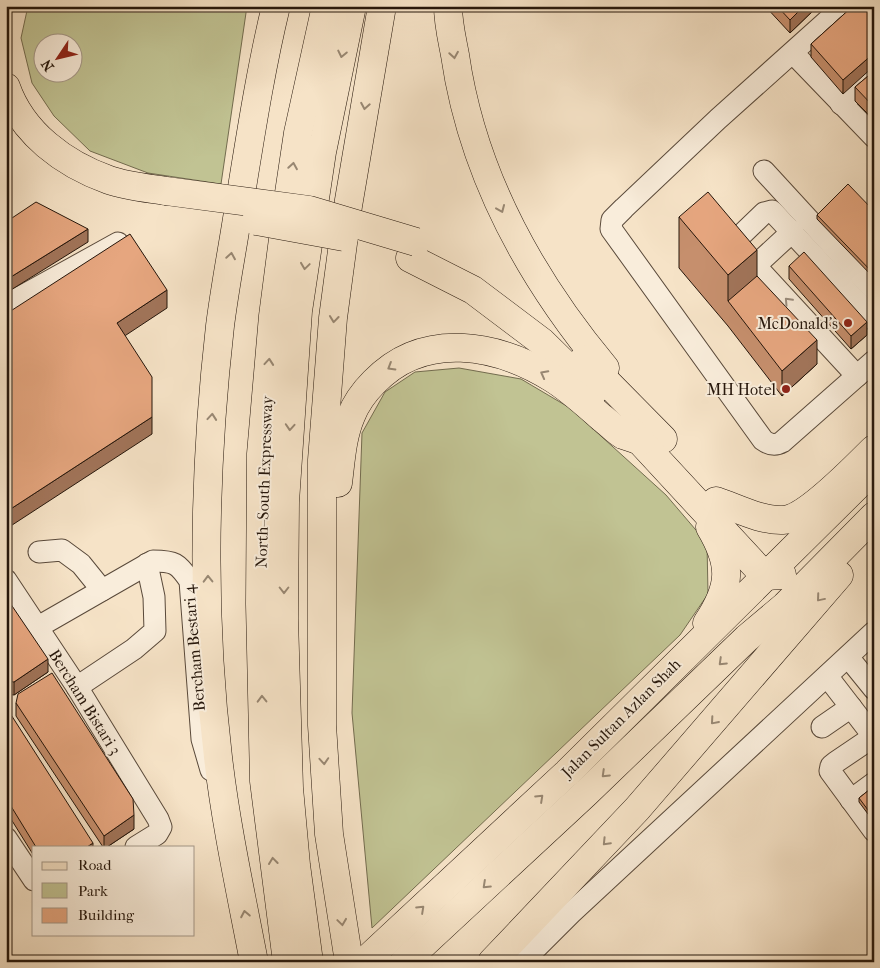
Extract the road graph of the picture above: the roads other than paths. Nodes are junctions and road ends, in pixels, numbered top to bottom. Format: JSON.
{"nodes":[{"id":1,"x":269,"y":6,"type":"edge"},
{"id":2,"x":276,"y":6,"type":"edge"},
{"id":3,"x":326,"y":6,"type":"edge"},
{"id":4,"x":352,"y":6,"type":"edge"},
{"id":5,"x":382,"y":6,"type":"edge"},
{"id":6,"x":448,"y":6,"type":"edge"},
{"id":7,"x":844,"y":6,"type":"edge"},
{"id":8,"x":269,"y":34,"type":"junction"},
{"id":9,"x":793,"y":53,"type":"junction"},
{"id":10,"x":874,"y":73,"type":"edge"},
{"id":11,"x":6,"y":87,"type":"edge"},
{"id":12,"x":841,"y":104,"type":"junction"},
{"id":13,"x":6,"y":125,"type":"edge"},
{"id":14,"x":874,"y":137,"type":"edge"},
{"id":15,"x":764,"y":171,"type":"dead end"},
{"id":16,"x":165,"y":199,"type":"junction"},
{"id":17,"x":793,"y":231,"type":"junction"},
{"id":18,"x":118,"y":244,"type":"edge"},
{"id":19,"x":874,"y":249,"type":"edge"},
{"id":20,"x":755,"y":266,"type":"junction"},
{"id":21,"x":853,"y":268,"type":"junction"},
{"id":22,"x":874,"y":290,"type":"edge"},
{"id":23,"x":6,"y":305,"type":"edge"},
{"id":24,"x":874,"y":320,"type":"edge"},
{"id":25,"x":874,"y":361,"type":"edge"},
{"id":26,"x":857,"y":376,"type":"junction"},
{"id":27,"x":647,"y":434,"type":"junction"},
{"id":28,"x":874,"y":449,"type":"edge"},
{"id":29,"x":874,"y":469,"type":"edge"},
{"id":30,"x":706,"y":502,"type":"junction"},
{"id":31,"x":874,"y":502,"type":"edge"},
{"id":32,"x":874,"y":516,"type":"edge"},
{"id":33,"x":874,"y":534,"type":"edge"},
{"id":34,"x":39,"y":552,"type":"dead end"},
{"id":35,"x":148,"y":564,"type":"junction"},
{"id":36,"x":783,"y":566,"type":"junction"},
{"id":37,"x":6,"y":580,"type":"edge"},
{"id":38,"x":102,"y":590,"type":"junction"},
{"id":39,"x":38,"y":627,"type":"junction"},
{"id":40,"x":874,"y":632,"type":"edge"},
{"id":41,"x":747,"y":638,"type":"junction"},
{"id":42,"x":688,"y":651,"type":"junction"},
{"id":43,"x":848,"y":657,"type":"junction"},
{"id":44,"x":828,"y":676,"type":"junction"},
{"id":45,"x":77,"y":687,"type":"junction"},
{"id":46,"x":874,"y":689,"type":"edge"},
{"id":47,"x":851,"y":706,"type":"junction"},
{"id":48,"x":322,"y":725,"type":"junction"},
{"id":49,"x":822,"y":726,"type":"dead end"},
{"id":50,"x":874,"y":737,"type":"edge"},
{"id":51,"x":874,"y":783,"type":"edge"},
{"id":52,"x":851,"y":800,"type":"junction"},
{"id":53,"x":229,"y":830,"type":"junction"},
{"id":54,"x":874,"y":831,"type":"edge"},
{"id":55,"x":6,"y":838,"type":"edge"},
{"id":56,"x":138,"y":846,"type":"edge"},
{"id":57,"x":32,"y":877,"type":"edge"},
{"id":58,"x":395,"y":952,"type":"edge"},
{"id":59,"x":492,"y":961,"type":"edge"},
{"id":60,"x":254,"y":962,"type":"edge"},
{"id":61,"x":287,"y":962,"type":"edge"},
{"id":62,"x":309,"y":962,"type":"edge"},
{"id":63,"x":349,"y":962,"type":"edge"},
{"id":64,"x":364,"y":962,"type":"edge"},
{"id":65,"x":522,"y":962,"type":"edge"}],
"edges":[{"from":1,"to":8,"type":"main road"},
{"from":2,"to":8,"type":"main road"},
{"from":61,"to":3,"type":"main road","name":"North–South Expressway","one_way":true},
{"from":4,"to":62,"type":"main road","name":"North–South Expressway","one_way":true},
{"from":5,"to":48,"type":"main road","one_way":true},
{"from":6,"to":27,"type":"main road","one_way":true},
{"from":7,"to":9,"type":"street"},
{"from":53,"to":8,"type":"main road","one_way":true},
{"from":9,"to":12,"type":"street"},
{"from":9,"to":26,"type":"street"},
{"from":10,"to":12,"type":"street"},
{"from":11,"to":16,"type":"main road"},
{"from":12,"to":14,"type":"street"},
{"from":13,"to":16,"type":"main road"},
{"from":15,"to":21,"type":"street"},
{"from":16,"to":27,"type":"main road","bridge":true},
{"from":17,"to":20,"type":"street"},
{"from":17,"to":20,"type":"street"},
{"from":17,"to":24,"type":"street"},
{"from":18,"to":23,"type":"street"},
{"from":19,"to":21,"type":"street"},
{"from":26,"to":20,"type":"street","one_way":true},
{"from":21,"to":22,"type":"street"},
{"from":25,"to":26,"type":"street"},
{"from":27,"to":30,"type":"main road"},
{"from":27,"to":48,"type":"main road","one_way":true},
{"from":28,"to":30,"type":"main road"},
{"from":29,"to":36,"type":"main road","name":"Jalan Sultan Azlan Shah"},
{"from":30,"to":36,"type":"main road"},
{"from":30,"to":42,"type":"main road"},
{"from":31,"to":36,"type":"main road"},
{"from":32,"to":41,"type":"main road","name":"Jalan Sultan Azlan Shah"},
{"from":33,"to":59,"type":"main road","one_way":true},
{"from":34,"to":38,"type":"street"},
{"from":35,"to":38,"type":"street","name":"Bercham Bestari 4"},
{"from":35,"to":45,"type":"street"},
{"from":35,"to":53,"type":"street","name":"Bercham Bestari 4"},
{"from":36,"to":41,"type":"main road"},
{"from":36,"to":42,"type":"main road","name":"Jalan Sultan Azlan Shah"},
{"from":37,"to":39,"type":"street","name":"Bercham Bistari 3"},
{"from":38,"to":39,"type":"street","name":"Bercham Bestari 4"},
{"from":39,"to":45,"type":"street","name":"Bercham Bistari 3"},
{"from":40,"to":43,"type":"street"},
{"from":41,"to":58,"type":"main road","name":"Jalan Sultan Azlan Shah","one_way":true},
{"from":58,"to":42,"type":"main road","name":"Jalan Sultan Azlan Shah","one_way":true},
{"from":43,"to":44,"type":"street"},
{"from":43,"to":46,"type":"street"},
{"from":44,"to":47,"type":"street"},
{"from":44,"to":65,"type":"street"},
{"from":45,"to":56,"type":"street","name":"Bercham Bistari 3"},
{"from":47,"to":49,"type":"street"},
{"from":47,"to":50,"type":"street"},
{"from":48,"to":63,"type":"main road","one_way":true},
{"from":50,"to":52,"type":"street"},
{"from":51,"to":52,"type":"street"},
{"from":52,"to":54,"type":"street"},
{"from":60,"to":53,"type":"main road","one_way":true},
{"from":55,"to":57,"type":"street"},
{"from":58,"to":64,"type":"main road","name":"Jalan Sultan Azlan Shah"}]}
